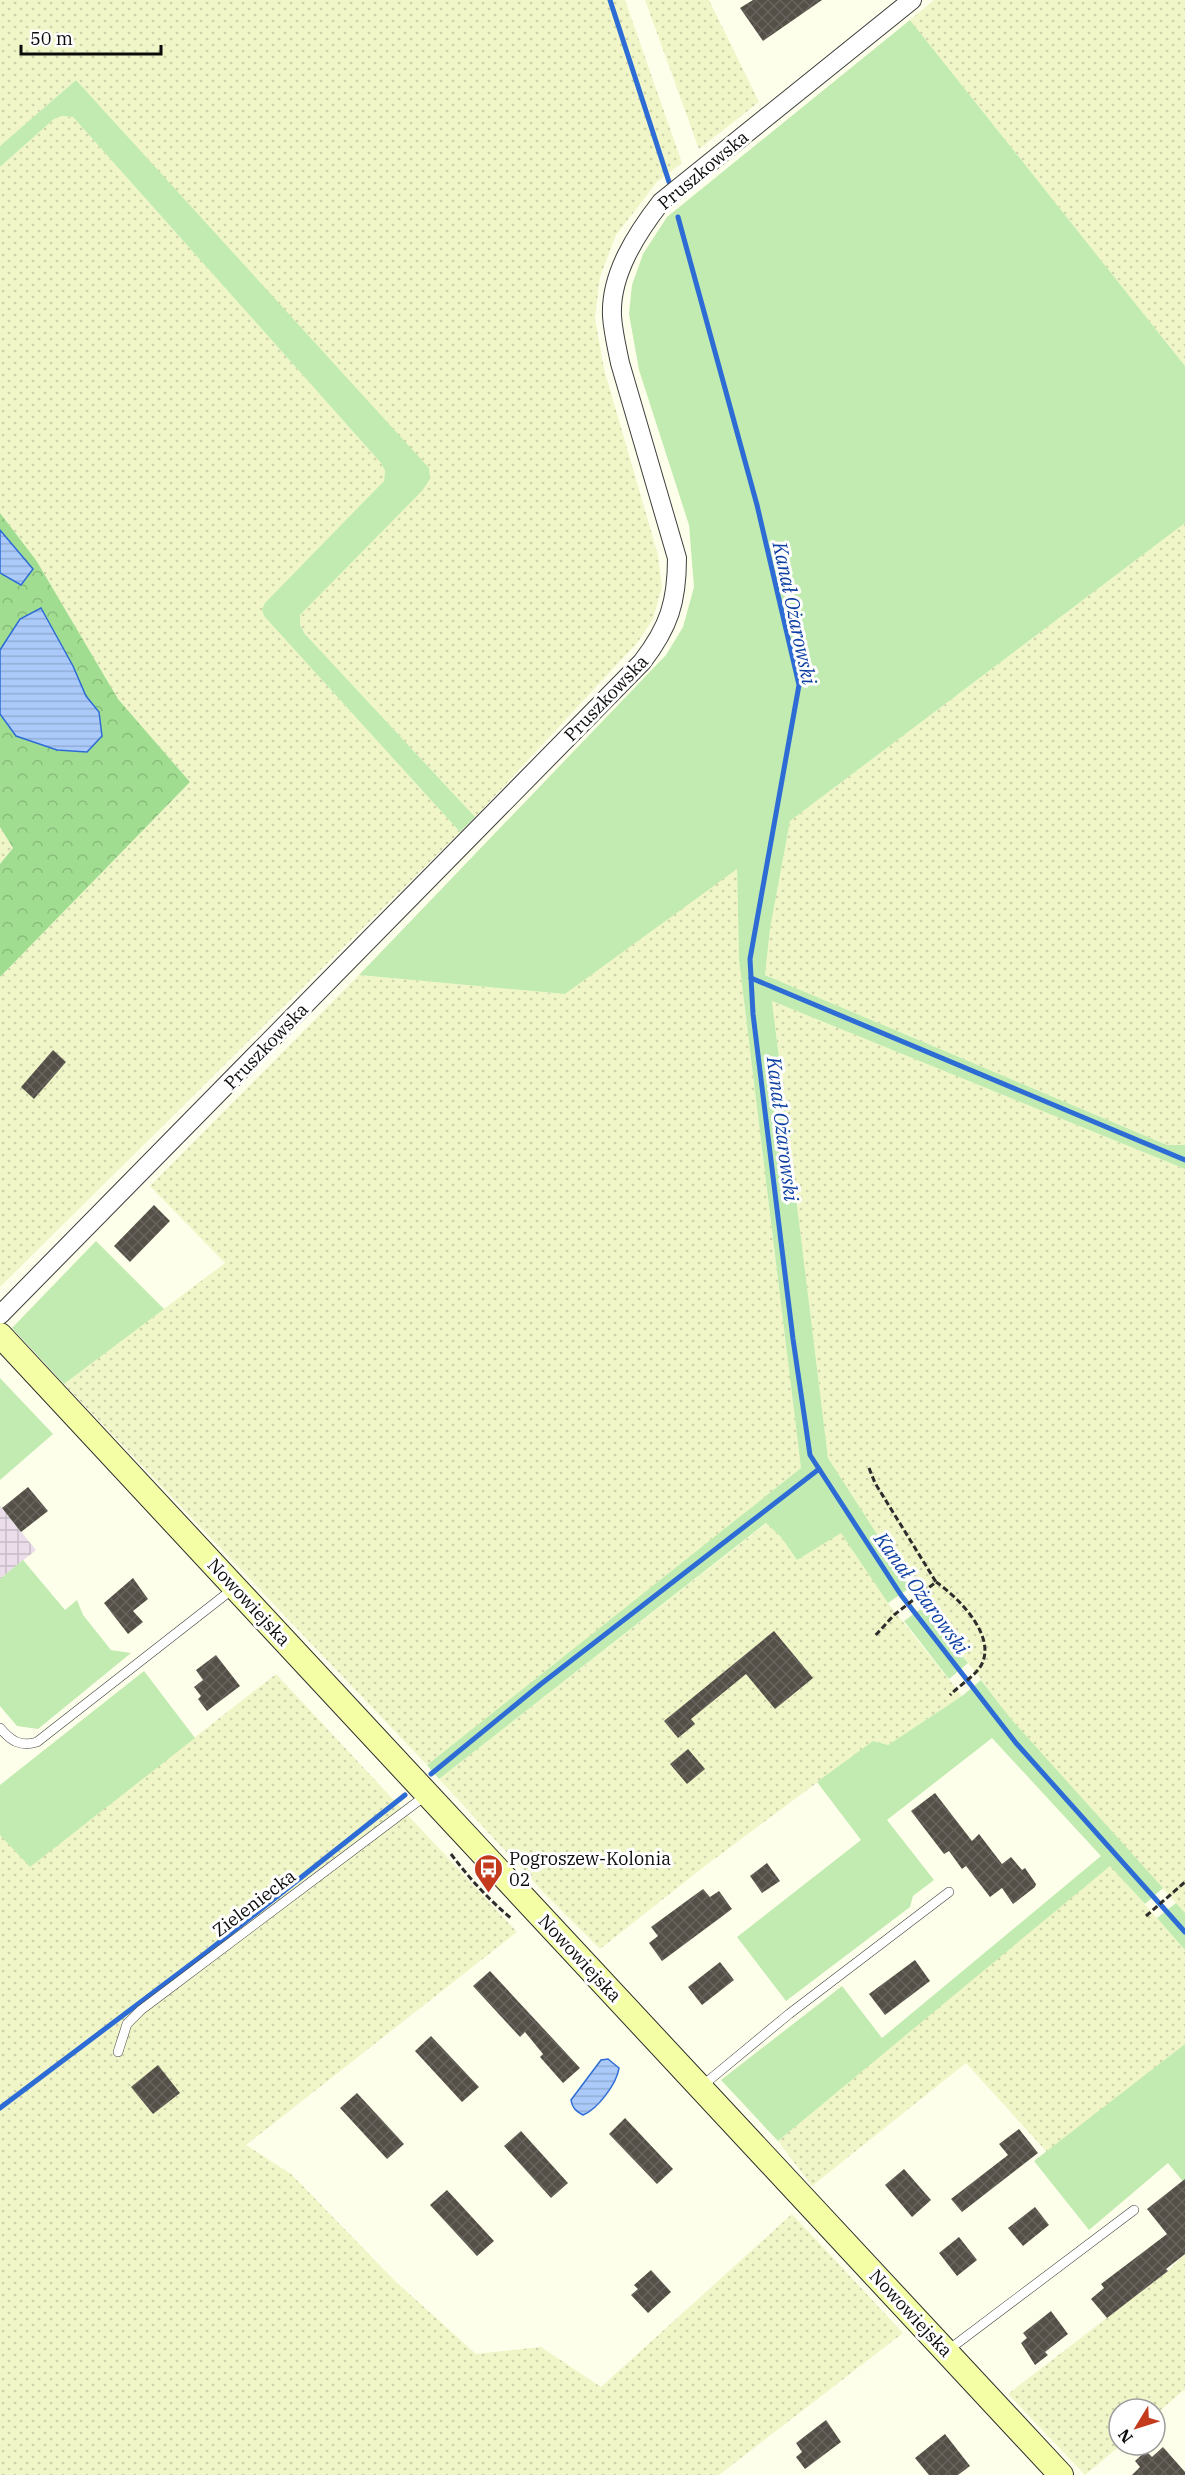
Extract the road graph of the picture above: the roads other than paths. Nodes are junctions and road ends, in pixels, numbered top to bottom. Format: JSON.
{"nodes":[{"id":1,"x":912,"y":0,"type":"edge"},
{"id":2,"x":0,"y":1315,"type":"edge"},
{"id":3,"x":0,"y":1335,"type":"edge"},
{"id":4,"x":235,"y":1587,"type":"junction"},
{"id":5,"x":0,"y":1728,"type":"edge"},
{"id":6,"x":427,"y":1794,"type":"junction"},
{"id":7,"x":949,"y":1892,"type":"dead end"},
{"id":8,"x":118,"y":2052,"type":"dead end"},
{"id":9,"x":700,"y":2088,"type":"junction"},
{"id":10,"x":1134,"y":2210,"type":"dead end"},
{"id":11,"x":947,"y":2351,"type":"junction"},
{"id":12,"x":1061,"y":2475,"type":"edge"}],
"edges":[{"from":1,"to":2,"type":"street","name":"Pruszkowska"},
{"from":3,"to":4,"type":"street","name":"Nowowiejska"},
{"from":4,"to":5,"type":"lane"},
{"from":4,"to":6,"type":"street","name":"Nowowiejska"},
{"from":6,"to":8,"type":"lane","name":"Zieleniecka"},
{"from":6,"to":9,"type":"street","name":"Nowowiejska"},
{"from":7,"to":9,"type":"lane"},
{"from":9,"to":11,"type":"street","name":"Nowowiejska"},
{"from":10,"to":11,"type":"lane"},
{"from":11,"to":12,"type":"street","name":"Nowowiejska"}]}
